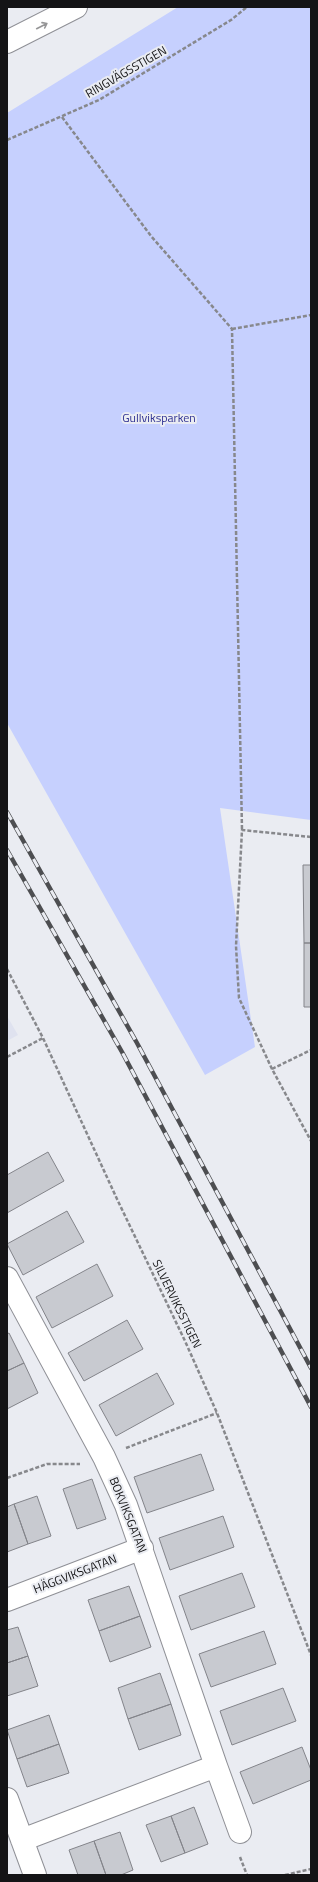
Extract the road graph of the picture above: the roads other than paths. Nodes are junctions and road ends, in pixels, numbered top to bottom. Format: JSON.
{"nodes":[{"id":1,"x":76,"y":7,"type":"edge"},
{"id":2,"x":7,"y":42,"type":"edge"},
{"id":3,"x":7,"y":1278,"type":"edge"},
{"id":4,"x":142,"y":1548,"type":"junction"},
{"id":5,"x":7,"y":1600,"type":"edge"},
{"id":6,"x":216,"y":1766,"type":"junction"},
{"id":7,"x":7,"y":1799,"type":"edge"},
{"id":8,"x":240,"y":1832,"type":"dead end"},
{"id":9,"x":22,"y":1840,"type":"junction"},
{"id":10,"x":35,"y":1875,"type":"edge"}],
"edges":[{"from":2,"to":1,"type":"main road","one_way":true},
{"from":3,"to":4,"type":"main road","name":"BOKVIKSGATAN"},
{"from":4,"to":5,"type":"main road","name":"HÄGGVIKSGATAN"},
{"from":4,"to":6,"type":"main road","name":"BOKVIKSGATAN"},
{"from":6,"to":8,"type":"main road","name":"BOKVIKSGATAN"},
{"from":6,"to":9,"type":"main road"},
{"from":7,"to":9,"type":"main road"},
{"from":9,"to":10,"type":"main road"}]}
